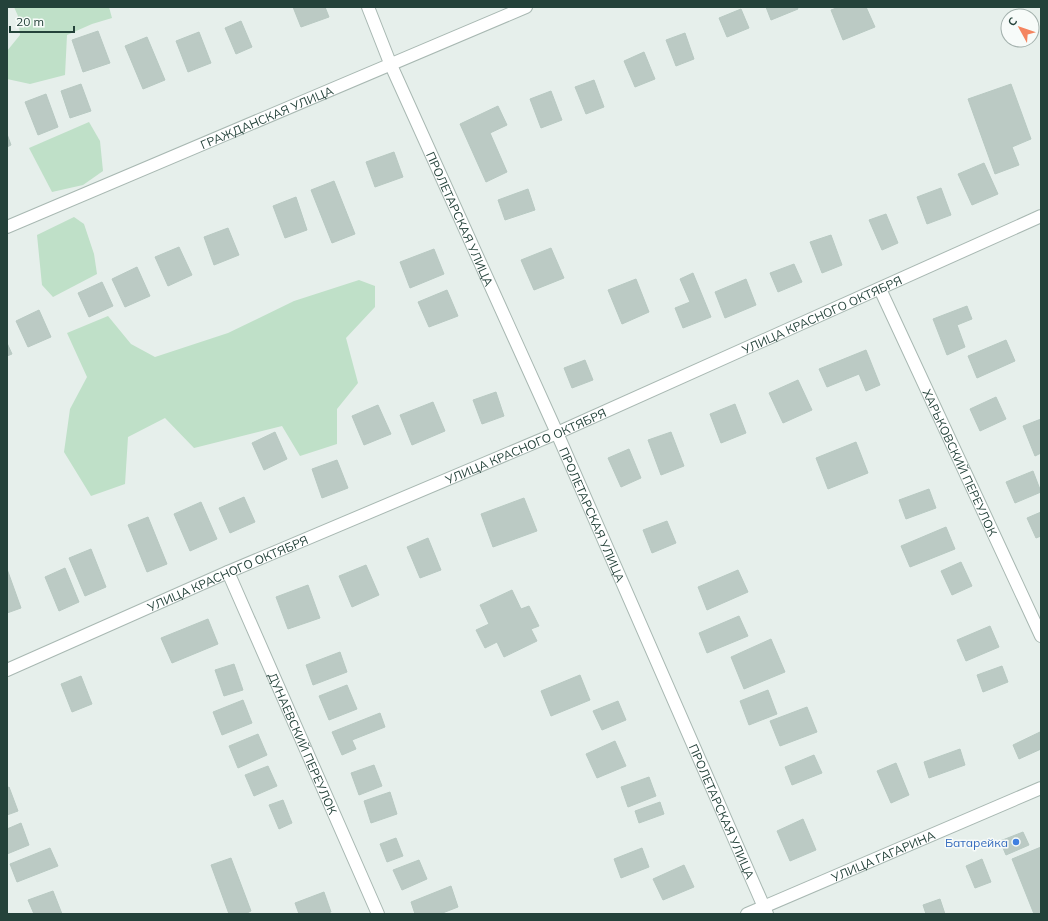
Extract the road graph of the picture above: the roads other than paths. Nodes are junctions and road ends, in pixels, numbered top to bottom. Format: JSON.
{"nodes":[{"id":1,"x":368,"y":7,"type":"edge"},
{"id":2,"x":526,"y":7,"type":"edge"},
{"id":3,"x":390,"y":63,"type":"junction"},
{"id":4,"x":1041,"y":216,"type":"edge"},
{"id":5,"x":7,"y":227,"type":"edge"},
{"id":6,"x":880,"y":289,"type":"junction"},
{"id":7,"x":557,"y":433,"type":"junction"},
{"id":8,"x":228,"y":572,"type":"junction"},
{"id":9,"x":1041,"y":636,"type":"edge"},
{"id":10,"x":7,"y":670,"type":"edge"},
{"id":11,"x":1041,"y":788,"type":"edge"},
{"id":12,"x":765,"y":911,"type":"edge"},
{"id":13,"x":378,"y":914,"type":"edge"},
{"id":14,"x":747,"y":914,"type":"edge"}],
"edges":[{"from":1,"to":3,"type":"street","name":"ПРОЛЕТАРСКАЯ УЛИЦА"},
{"from":2,"to":3,"type":"street","name":"ГРАЖДАНСКАЯ УЛИЦА"},
{"from":3,"to":5,"type":"street","name":"ГРАЖДАНСКАЯ УЛИЦА"},
{"from":3,"to":7,"type":"street","name":"ПРОЛЕТАРСКАЯ УЛИЦА"},
{"from":4,"to":6,"type":"street","name":"УЛИЦА КРАСНОГО ОКТЯБРЯ"},
{"from":6,"to":7,"type":"street","name":"УЛИЦА КРАСНОГО ОКТЯБРЯ"},
{"from":6,"to":9,"type":"street","name":"ХАРЬКОВСКИЙ ПЕРЕУЛОК"},
{"from":7,"to":8,"type":"street","name":"УЛИЦА КРАСНОГО ОКТЯБРЯ"},
{"from":7,"to":12,"type":"street","name":"ПРОЛЕТАРСКАЯ УЛИЦА"},
{"from":8,"to":10,"type":"street","name":"УЛИЦА КРАСНОГО ОКТЯБРЯ"},
{"from":8,"to":13,"type":"street","name":"ДУНАЕВСКИЙ ПЕРЕУЛОК"},
{"from":11,"to":12,"type":"street","name":"УЛИЦА ГАГАРИНА"},
{"from":12,"to":14,"type":"street","name":"УЛИЦА ГАГАРИНА"}]}
